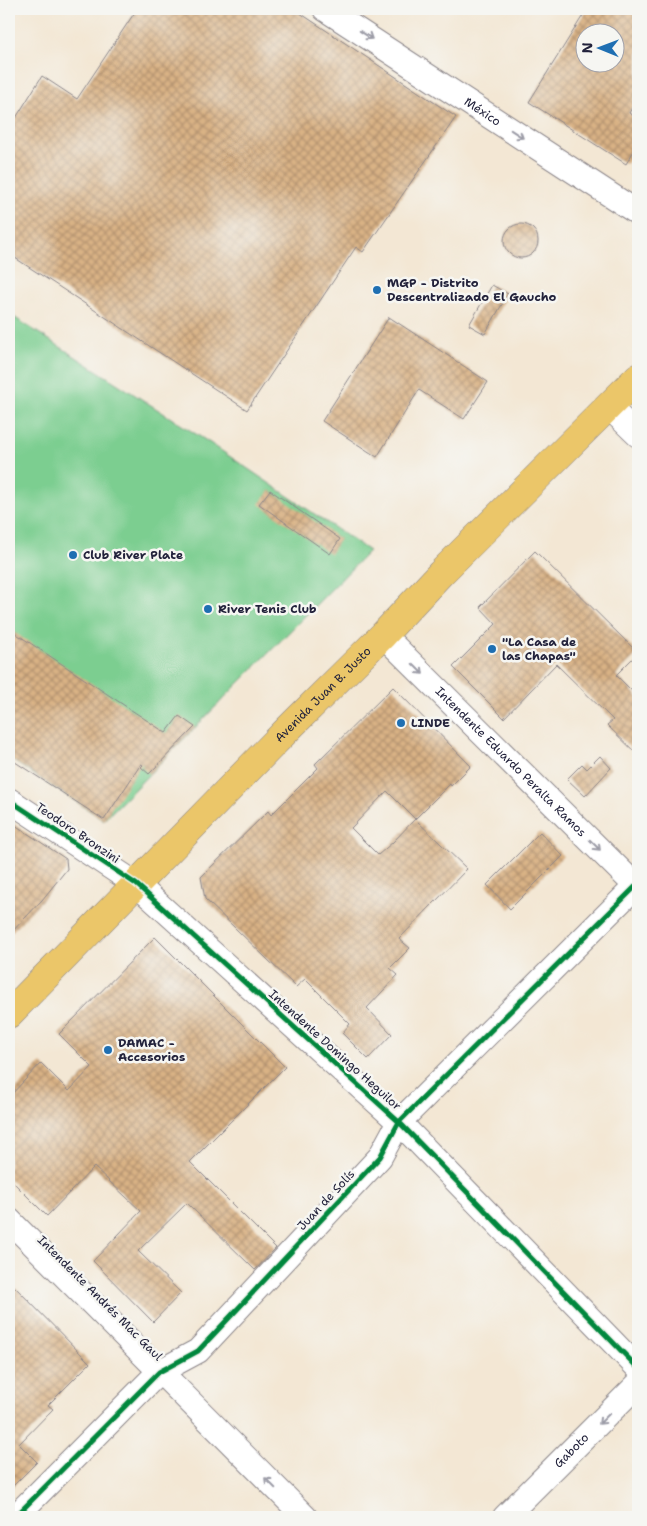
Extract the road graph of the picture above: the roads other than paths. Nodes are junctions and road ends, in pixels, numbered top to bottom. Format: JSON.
{"nodes":[{"id":1,"x":325,"y":9,"type":"edge"},
{"id":2,"x":638,"y":213,"type":"edge"},
{"id":3,"x":638,"y":377,"type":"edge"},
{"id":4,"x":610,"y":406,"type":"junction"},
{"id":5,"x":638,"y":435,"type":"edge"},
{"id":6,"x":383,"y":635,"type":"junction"},
{"id":7,"x":9,"y":800,"type":"edge"},
{"id":8,"x":136,"y":884,"type":"junction"},
{"id":9,"x":638,"y":886,"type":"edge"},
{"id":10,"x":9,"y":1014,"type":"edge"},
{"id":11,"x":399,"y":1122,"type":"junction"},
{"id":12,"x":9,"y":1220,"type":"edge"},
{"id":13,"x":638,"y":1368,"type":"edge"},
{"id":14,"x":159,"y":1372,"type":"junction"},
{"id":15,"x":638,"y":1384,"type":"edge"},
{"id":16,"x":14,"y":1517,"type":"edge"},
{"id":17,"x":304,"y":1517,"type":"edge"},
{"id":18,"x":505,"y":1517,"type":"edge"}],
"edges":[{"from":1,"to":2,"type":"street","name":"México","one_way":true},
{"from":3,"to":4,"type":"main road","name":"Avenida Juan B. Justo"},
{"from":4,"to":5,"type":"street"},
{"from":4,"to":6,"type":"main road","name":"Avenida Juan B. Justo"},
{"from":6,"to":8,"type":"main road","name":"Avenida Juan B. Justo"},
{"from":6,"to":9,"type":"street","name":"Intendente Eduardo Peralta Ramos","one_way":true},
{"from":7,"to":8,"type":"street","name":"Teodoro Bronzini"},
{"from":8,"to":10,"type":"main road","name":"Avenida Juan B. Justo"},
{"from":8,"to":11,"type":"street","name":"Intendente Domingo Heguilor"},
{"from":9,"to":11,"type":"street","name":"Juan de Solís"},
{"from":11,"to":13,"type":"street","name":"Intendente Domingo Heguilor"},
{"from":11,"to":14,"type":"street","name":"Juan de Solís"},
{"from":12,"to":14,"type":"street","name":"Intendente Andrés Mac Gaul"},
{"from":14,"to":16,"type":"street","name":"Juan de Solís"},
{"from":17,"to":14,"type":"street","name":"Intendente Andrés Mac Gaul","one_way":true},
{"from":15,"to":18,"type":"street","name":"Gaboto","one_way":true}]}
